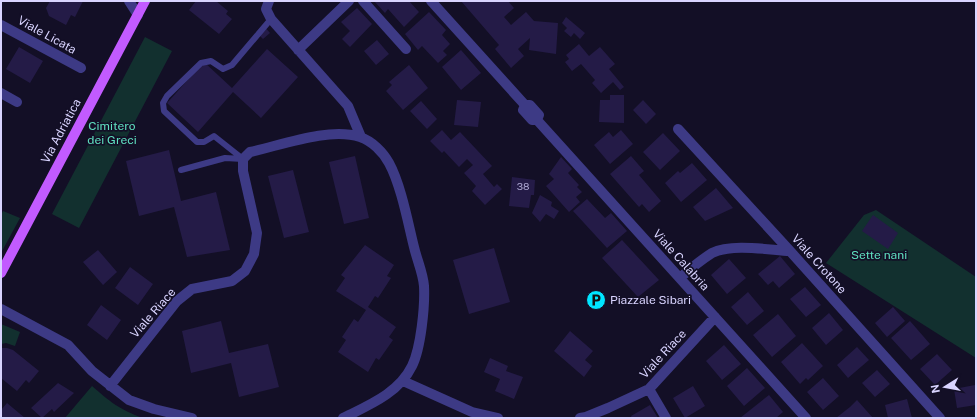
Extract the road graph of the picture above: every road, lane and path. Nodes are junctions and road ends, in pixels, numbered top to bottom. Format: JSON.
{"nodes":[{"id":1,"x":129,"y":1,"type":"edge"},
{"id":2,"x":145,"y":1,"type":"edge"},
{"id":3,"x":269,"y":1,"type":"edge"},
{"id":4,"x":349,"y":1,"type":"edge"},
{"id":5,"x":363,"y":1,"type":"edge"},
{"id":6,"x":431,"y":1,"type":"edge"},
{"id":7,"x":138,"y":15,"type":"junction"},
{"id":8,"x":271,"y":19,"type":"junction"},
{"id":9,"x":1,"y":24,"type":"edge"},
{"id":10,"x":406,"y":49,"type":"dead end"},
{"id":11,"x":298,"y":50,"type":"junction"},
{"id":12,"x":81,"y":68,"type":"dead end"},
{"id":13,"x":1,"y":93,"type":"edge"},
{"id":14,"x":17,"y":102,"type":"dead end"},
{"id":15,"x":678,"y":129,"type":"dead end"},
{"id":16,"x":361,"y":137,"type":"junction"},
{"id":17,"x":243,"y":159,"type":"junction"},
{"id":18,"x":180,"y":170,"type":"dead end"},
{"id":19,"x":790,"y":251,"type":"junction"},
{"id":20,"x":1,"y":273,"type":"edge"},
{"id":21,"x":680,"y":278,"type":"junction"},
{"id":22,"x":1,"y":309,"type":"edge"},
{"id":23,"x":715,"y":318,"type":"junction"},
{"id":24,"x":403,"y":381,"type":"junction"},
{"id":25,"x":110,"y":386,"type":"junction"},
{"id":26,"x":649,"y":389,"type":"junction"},
{"id":27,"x":192,"y":418,"type":"edge"},
{"id":28,"x":343,"y":418,"type":"edge"},
{"id":29,"x":498,"y":418,"type":"edge"},
{"id":30,"x":580,"y":418,"type":"edge"},
{"id":31,"x":666,"y":418,"type":"edge"},
{"id":32,"x":806,"y":418,"type":"edge"},
{"id":33,"x":940,"y":418,"type":"edge"}],
"edges":[{"from":1,"to":7,"type":"street"},
{"from":2,"to":7,"type":"main road","name":"Via Adriatica"},
{"from":3,"to":8,"type":"street"},
{"from":4,"to":11,"type":"street"},
{"from":5,"to":10,"type":"street"},
{"from":6,"to":21,"type":"street","name":"Viale Calabria"},
{"from":7,"to":20,"type":"main road","name":"Via Adriatica"},
{"from":8,"to":11,"type":"street"},
{"from":8,"to":17,"type":"lane"},
{"from":9,"to":12,"type":"street","name":"Viale Licata"},
{"from":11,"to":16,"type":"street"},
{"from":13,"to":14,"type":"street"},
{"from":15,"to":19,"type":"street","name":"Viale Crotone"},
{"from":16,"to":17,"type":"street"},
{"from":16,"to":24,"type":"street"},
{"from":17,"to":18,"type":"lane"},
{"from":17,"to":25,"type":"street","name":"Viale Riace"},
{"from":19,"to":21,"type":"street"},
{"from":19,"to":33,"type":"street","name":"Viale Crotone"},
{"from":21,"to":23,"type":"street","name":"Viale Calabria"},
{"from":22,"to":25,"type":"street"},
{"from":23,"to":26,"type":"street","name":"Viale Riace"},
{"from":23,"to":32,"type":"street","name":"Viale Calabria"},
{"from":24,"to":28,"type":"street"},
{"from":24,"to":29,"type":"street"},
{"from":25,"to":27,"type":"street"},
{"from":26,"to":30,"type":"street","name":"Viale Riace"},
{"from":26,"to":31,"type":"street"}]}
